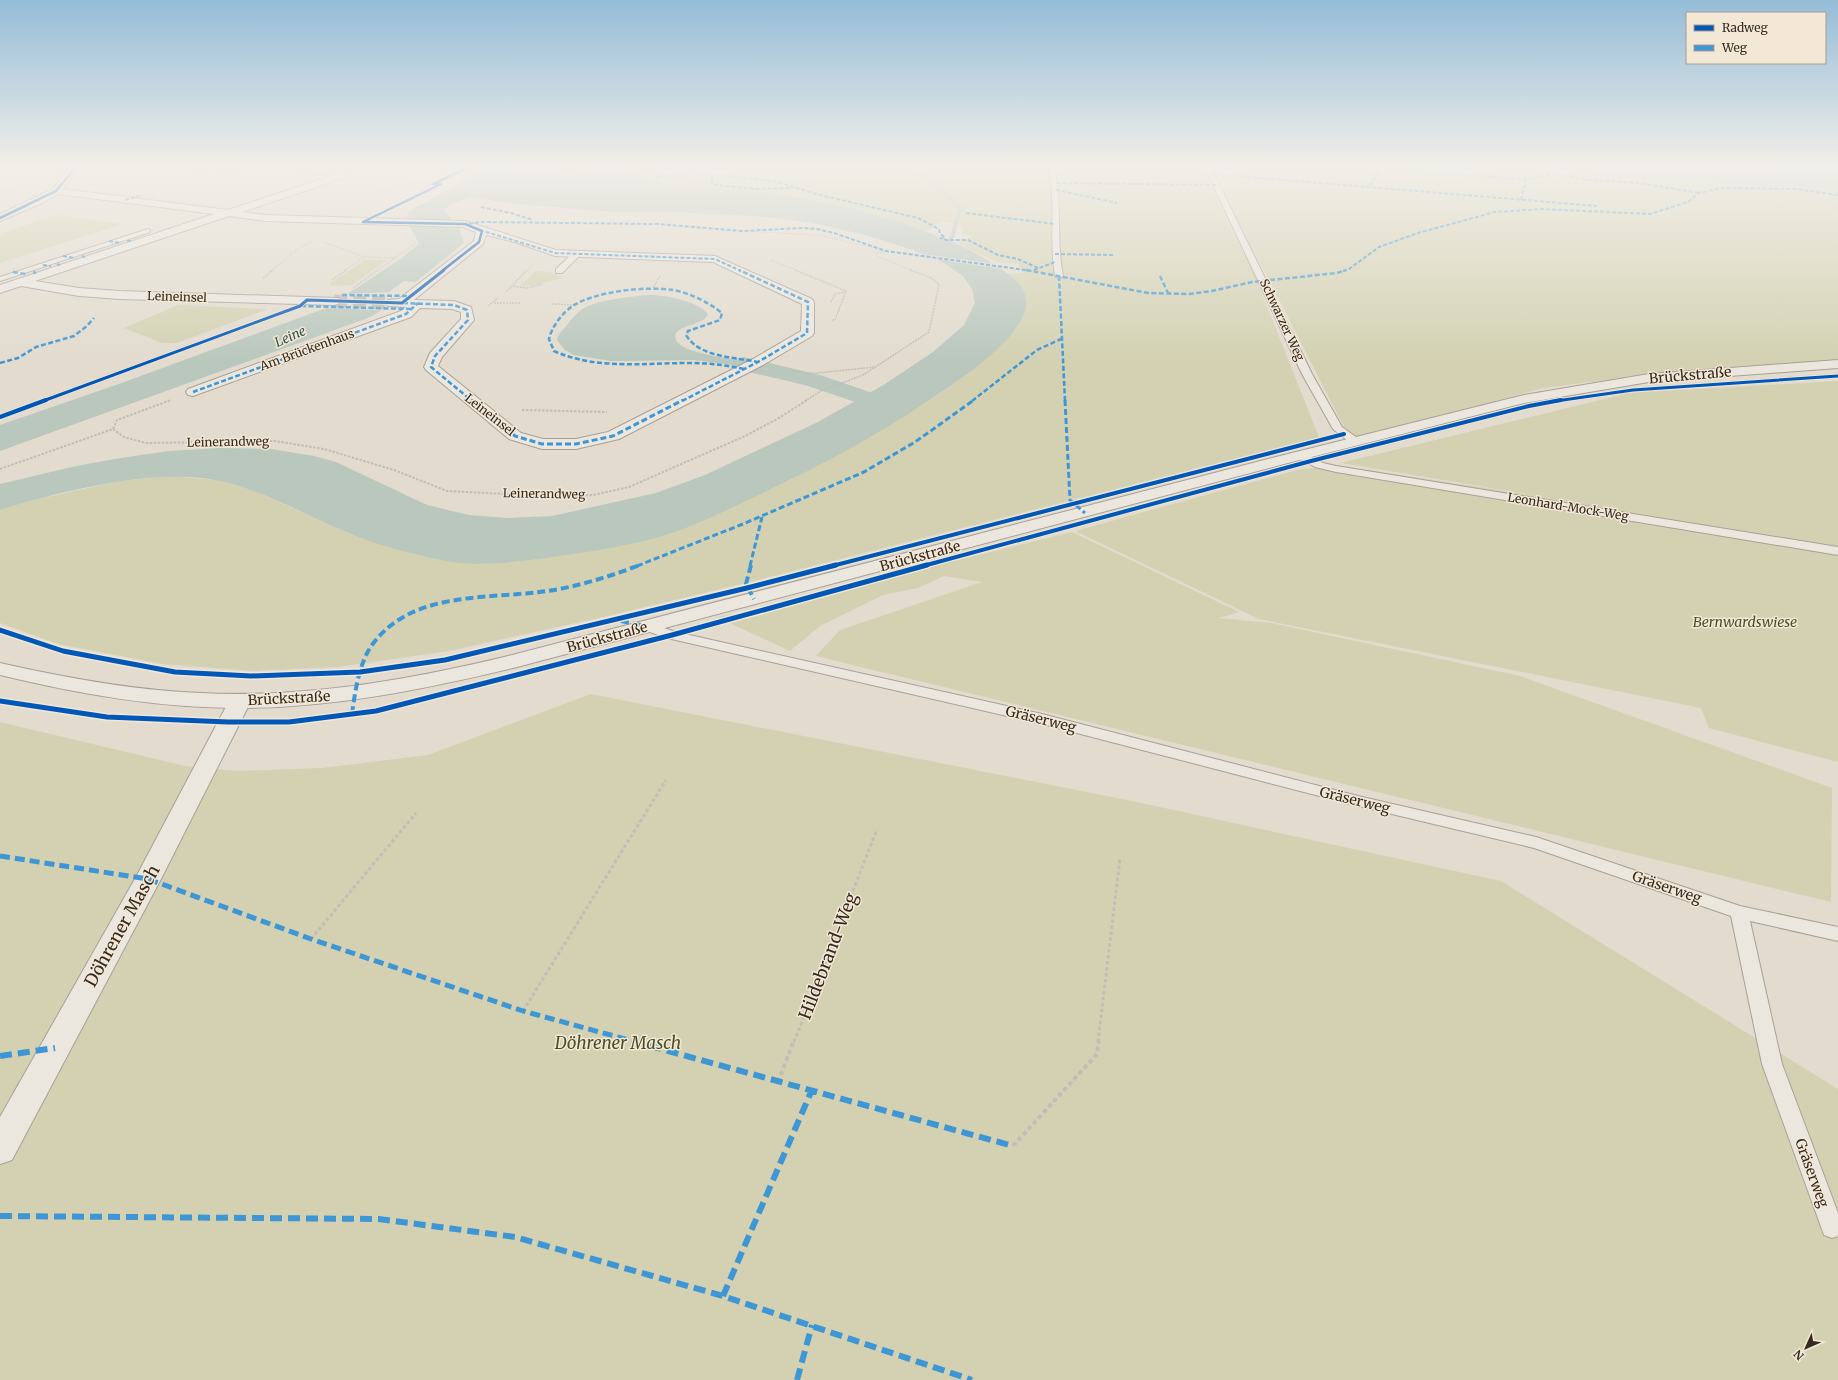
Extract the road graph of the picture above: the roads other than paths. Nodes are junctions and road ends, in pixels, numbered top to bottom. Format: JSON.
{"nodes":[{"id":1,"x":144,"y":232,"type":"edge"},
{"id":2,"x":170,"y":232,"type":"edge"},
{"id":3,"x":482,"y":232,"type":"edge"},
{"id":4,"x":487,"y":232,"type":"edge"},
{"id":5,"x":1055,"y":232,"type":"edge"},
{"id":6,"x":1239,"y":232,"type":"edge"},
{"id":7,"x":577,"y":254,"type":"junction"},
{"id":8,"x":559,"y":271,"type":"dead end"},
{"id":9,"x":1059,"y":276,"type":"dead end"},
{"id":10,"x":0,"y":279,"type":"edge"},
{"id":11,"x":20,"y":282,"type":"junction"},
{"id":12,"x":0,"y":289,"type":"edge"},
{"id":13,"x":334,"y":301,"type":"tunnel mouth"},
{"id":14,"x":418,"y":303,"type":"junction"},
{"id":15,"x":1838,"y":364,"type":"edge"},
{"id":16,"x":192,"y":392,"type":"road end"},
{"id":17,"x":1356,"y":442,"type":"junction"},
{"id":18,"x":1301,"y":455,"type":"junction"},
{"id":19,"x":1838,"y":551,"type":"edge"},
{"id":20,"x":646,"y":626,"type":"junction"},
{"id":21,"x":0,"y":669,"type":"edge"},
{"id":22,"x":240,"y":700,"type":"junction"},
{"id":23,"x":1739,"y":912,"type":"junction"},
{"id":24,"x":1838,"y":934,"type":"edge"},
{"id":25,"x":0,"y":1149,"type":"edge"},
{"id":26,"x":1832,"y":1227,"type":"dead end"}],
"edges":[{"from":1,"to":10,"type":"lane"},
{"from":2,"to":11,"type":"street"},
{"from":3,"to":14,"type":"street","name":"Leineinsel"},
{"from":4,"to":7,"type":"street"},
{"from":5,"to":9,"type":"lane"},
{"from":6,"to":17,"type":"lane","name":"Schwarzer Weg"},
{"from":7,"to":8,"type":"lane"},
{"from":7,"to":14,"type":"street","name":"Leineinsel"},
{"from":11,"to":12,"type":"street"},
{"from":11,"to":13,"type":"street","name":"Leineinsel"},
{"from":14,"to":16,"type":"street","name":"Am Brückenhaus"},
{"from":15,"to":17,"type":"street","name":"Brückstraße"},
{"from":17,"to":18,"type":"street","name":"Brückstraße"},
{"from":18,"to":19,"type":"lane","name":"Leonhard-Mock-Weg"},
{"from":18,"to":20,"type":"street","name":"Brückstraße"},
{"from":20,"to":22,"type":"street","name":"Brückstraße"},
{"from":20,"to":23,"type":"lane","name":"Gräserweg"},
{"from":21,"to":22,"type":"street","name":"Brückstraße"},
{"from":22,"to":25,"type":"street","name":"Döhrener Masch"},
{"from":23,"to":24,"type":"lane"},
{"from":23,"to":26,"type":"lane","name":"Gräserweg"}]}
